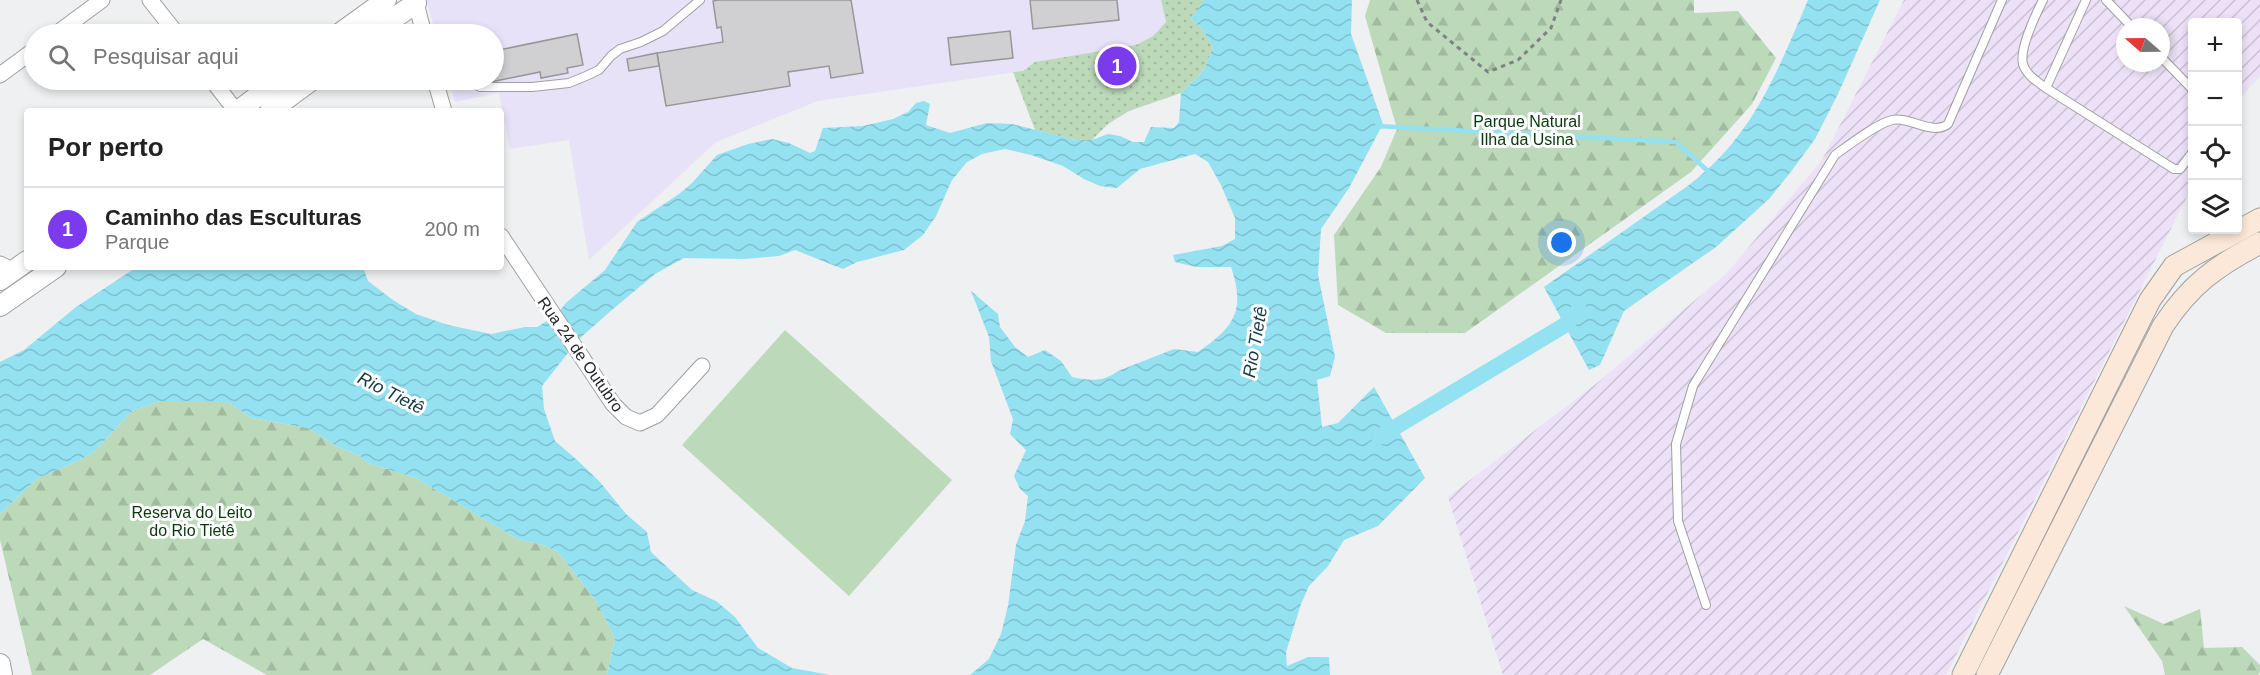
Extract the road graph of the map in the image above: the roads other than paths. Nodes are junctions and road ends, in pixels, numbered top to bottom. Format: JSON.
{"nodes":[{"id":1,"x":102,"y":0,"type":"edge"},
{"id":2,"x":150,"y":0,"type":"edge"},
{"id":3,"x":386,"y":0,"type":"edge"},
{"id":4,"x":700,"y":0,"type":"edge"},
{"id":5,"x":2002,"y":0,"type":"edge"},
{"id":6,"x":2043,"y":0,"type":"edge"},
{"id":7,"x":2086,"y":0,"type":"edge"},
{"id":8,"x":2106,"y":0,"type":"edge"},
{"id":9,"x":415,"y":1,"type":"edge"},
{"id":10,"x":2123,"y":18,"type":"edge"},
{"id":11,"x":70,"y":24,"type":"edge"},
{"id":12,"x":169,"y":24,"type":"edge"},
{"id":13,"x":353,"y":24,"type":"edge"},
{"id":14,"x":384,"y":24,"type":"edge"},
{"id":15,"x":421,"y":24,"type":"edge"},
{"id":16,"x":24,"y":57,"type":"edge"},
{"id":17,"x":2170,"y":66,"type":"edge"},
{"id":18,"x":0,"y":75,"type":"edge"},
{"id":19,"x":2188,"y":84,"type":"edge"},
{"id":20,"x":504,"y":87,"type":"edge"},
{"id":21,"x":2046,"y":88,"type":"junction"},
{"id":22,"x":220,"y":90,"type":"edge"},
{"id":23,"x":265,"y":90,"type":"edge"},
{"id":24,"x":298,"y":90,"type":"edge"},
{"id":25,"x":438,"y":90,"type":"edge"},
{"id":26,"x":235,"y":108,"type":"edge"},
{"id":27,"x":241,"y":108,"type":"edge"},
{"id":28,"x":274,"y":108,"type":"edge"},
{"id":29,"x":443,"y":108,"type":"edge"},
{"id":30,"x":2188,"y":159,"type":"edge"},
{"id":31,"x":2260,"y":219,"type":"edge"},
{"id":32,"x":504,"y":241,"type":"edge"},
{"id":33,"x":2260,"y":243,"type":"edge"},
{"id":34,"x":52,"y":270,"type":"edge"},
{"id":35,"x":0,"y":306,"type":"edge"},
{"id":36,"x":702,"y":366,"type":"dead end"},
{"id":37,"x":1706,"y":605,"type":"dead end"},
{"id":38,"x":0,"y":664,"type":"edge"},
{"id":39,"x":2,"y":675,"type":"edge"},
{"id":40,"x":1963,"y":675,"type":"edge"},
{"id":41,"x":1987,"y":675,"type":"edge"}],
"edges":[{"from":1,"to":11,"type":"street"},
{"from":2,"to":12,"type":"street"},
{"from":3,"to":13,"type":"street"},
{"from":4,"to":20,"type":"lane"},
{"from":5,"to":37,"type":"lane"},
{"from":6,"to":21,"type":"lane"},
{"from":7,"to":21,"type":"lane"},
{"from":8,"to":10,"type":"lane"},
{"from":9,"to":14,"type":"street"},
{"from":9,"to":15,"type":"street"},
{"from":16,"to":18,"type":"street"},
{"from":17,"to":19,"type":"lane"},
{"from":21,"to":30,"type":"lane"},
{"from":22,"to":26,"type":"street"},
{"from":23,"to":27,"type":"street"},
{"from":24,"to":28,"type":"street"},
{"from":25,"to":29,"type":"street"},
{"from":31,"to":40,"type":"main road"},
{"from":32,"to":36,"type":"street","name":"Rua 24 de Outubro"},
{"from":33,"to":41,"type":"main road"},
{"from":34,"to":35,"type":"street"},
{"from":38,"to":39,"type":"street"}]}
